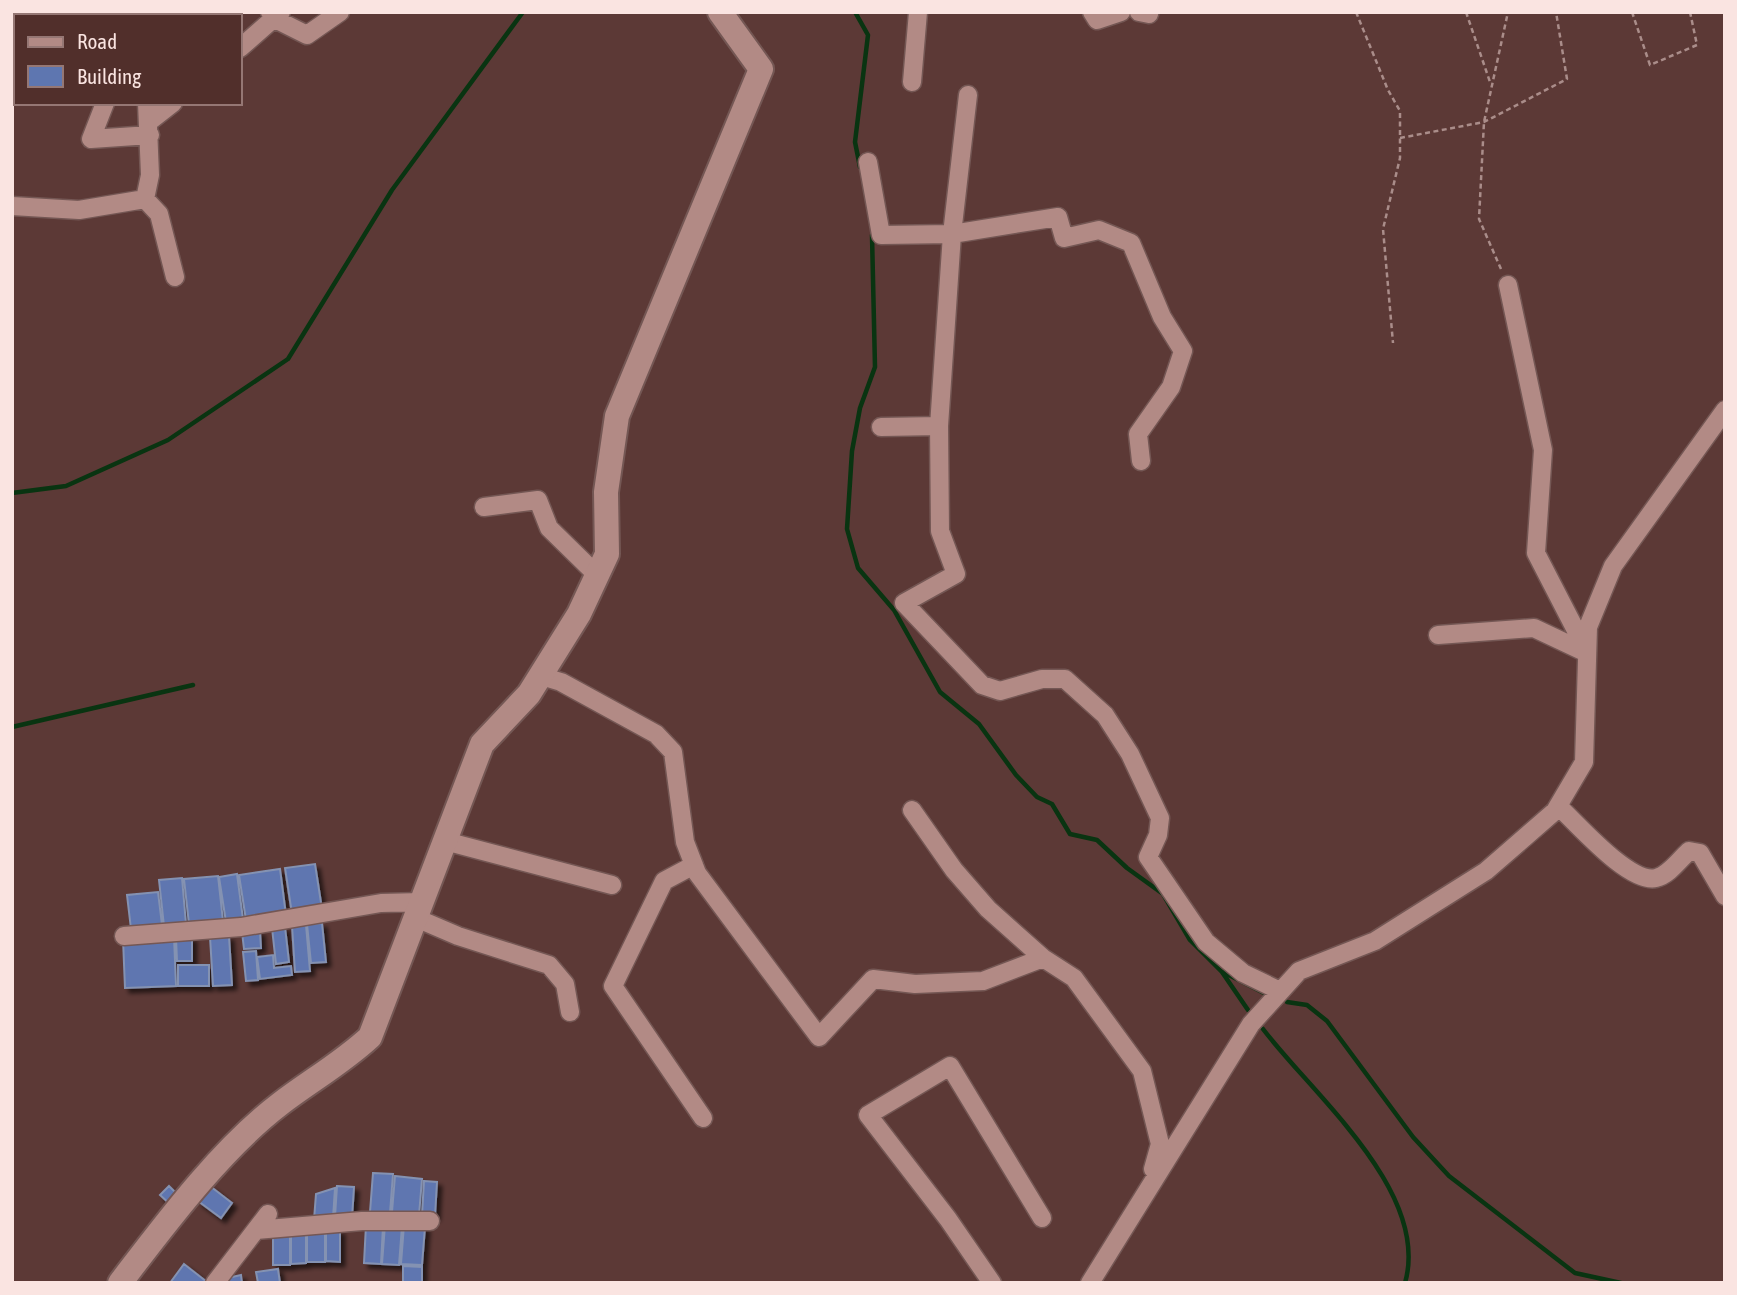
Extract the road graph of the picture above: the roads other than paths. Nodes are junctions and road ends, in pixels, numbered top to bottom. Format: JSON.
{"nodes":[{"id":1,"x":340,"y":12,"type":"edge"},
{"id":2,"x":720,"y":12,"type":"edge"},
{"id":3,"x":918,"y":12,"type":"edge"},
{"id":4,"x":1092,"y":12,"type":"edge"},
{"id":5,"x":1121,"y":12,"type":"edge"},
{"id":6,"x":275,"y":14,"type":"edge"},
{"id":7,"x":242,"y":46,"type":"edge"},
{"id":8,"x":912,"y":82,"type":"dead end"},
{"id":9,"x":968,"y":95,"type":"dead end"},
{"id":10,"x":104,"y":105,"type":"edge"},
{"id":11,"x":170,"y":105,"type":"edge"},
{"id":12,"x":149,"y":120,"type":"edge"},
{"id":13,"x":868,"y":162,"type":"dead end"},
{"id":14,"x":145,"y":199,"type":"junction"},
{"id":15,"x":12,"y":206,"type":"edge"},
{"id":16,"x":952,"y":234,"type":"junction"},
{"id":17,"x":175,"y":277,"type":"dead end"},
{"id":18,"x":1508,"y":285,"type":"road end"},
{"id":19,"x":1725,"y":410,"type":"edge"},
{"id":20,"x":939,"y":426,"type":"junction"},
{"id":21,"x":881,"y":427,"type":"dead end"},
{"id":22,"x":1141,"y":461,"type":"dead end"},
{"id":23,"x":484,"y":507,"type":"dead end"},
{"id":24,"x":597,"y":575,"type":"junction"},
{"id":25,"x":1438,"y":635,"type":"dead end"},
{"id":26,"x":1587,"y":653,"type":"junction"},
{"id":27,"x":541,"y":676,"type":"junction"},
{"id":28,"x":1558,"y":806,"type":"junction"},
{"id":29,"x":912,"y":810,"type":"dead end"},
{"id":30,"x":445,"y":841,"type":"junction"},
{"id":31,"x":694,"y":865,"type":"junction"},
{"id":32,"x":611,"y":885,"type":"dead end"},
{"id":33,"x":1725,"y":896,"type":"edge"},
{"id":34,"x":419,"y":910,"type":"junction"},
{"id":35,"x":124,"y":936,"type":"dead end"},
{"id":36,"x":1043,"y":958,"type":"junction"},
{"id":37,"x":1280,"y":992,"type":"junction"},
{"id":38,"x":570,"y":1012,"type":"dead end"},
{"id":39,"x":703,"y":1118,"type":"dead end"},
{"id":40,"x":1148,"y":1189,"type":"junction"},
{"id":41,"x":268,"y":1214,"type":"dead end"},
{"id":42,"x":1042,"y":1218,"type":"dead end"},
{"id":43,"x":430,"y":1221,"type":"dead end"},
{"id":44,"x":256,"y":1230,"type":"junction"},
{"id":45,"x":120,"y":1283,"type":"edge"},
{"id":46,"x":215,"y":1283,"type":"edge"},
{"id":47,"x":992,"y":1283,"type":"edge"},
{"id":48,"x":1090,"y":1283,"type":"edge"}],
"edges":[{"from":1,"to":6,"type":"street"},
{"from":2,"to":24,"type":"street"},
{"from":3,"to":8,"type":"street"},
{"from":4,"to":5,"type":"street"},
{"from":6,"to":7,"type":"street"},
{"from":9,"to":16,"type":"street"},
{"from":10,"to":12,"type":"street"},
{"from":11,"to":12,"type":"street"},
{"from":12,"to":14,"type":"street"},
{"from":13,"to":16,"type":"street"},
{"from":14,"to":15,"type":"street"},
{"from":14,"to":17,"type":"street"},
{"from":16,"to":20,"type":"street"},
{"from":16,"to":22,"type":"street"},
{"from":18,"to":26,"type":"street"},
{"from":19,"to":26,"type":"street"},
{"from":20,"to":21,"type":"street"},
{"from":20,"to":37,"type":"street"},
{"from":23,"to":24,"type":"street"},
{"from":24,"to":27,"type":"street"},
{"from":25,"to":26,"type":"street"},
{"from":26,"to":28,"type":"street"},
{"from":27,"to":30,"type":"street"},
{"from":27,"to":31,"type":"street"},
{"from":28,"to":33,"type":"street"},
{"from":28,"to":37,"type":"street"},
{"from":29,"to":36,"type":"street"},
{"from":30,"to":32,"type":"street"},
{"from":30,"to":34,"type":"street"},
{"from":31,"to":36,"type":"street"},
{"from":31,"to":39,"type":"street"},
{"from":34,"to":35,"type":"street"},
{"from":34,"to":38,"type":"street"},
{"from":34,"to":45,"type":"street"},
{"from":36,"to":40,"type":"street"},
{"from":37,"to":40,"type":"street"},
{"from":40,"to":48,"type":"street"},
{"from":41,"to":44,"type":"street"},
{"from":42,"to":47,"type":"street"},
{"from":43,"to":44,"type":"street"},
{"from":44,"to":46,"type":"street"}]}
